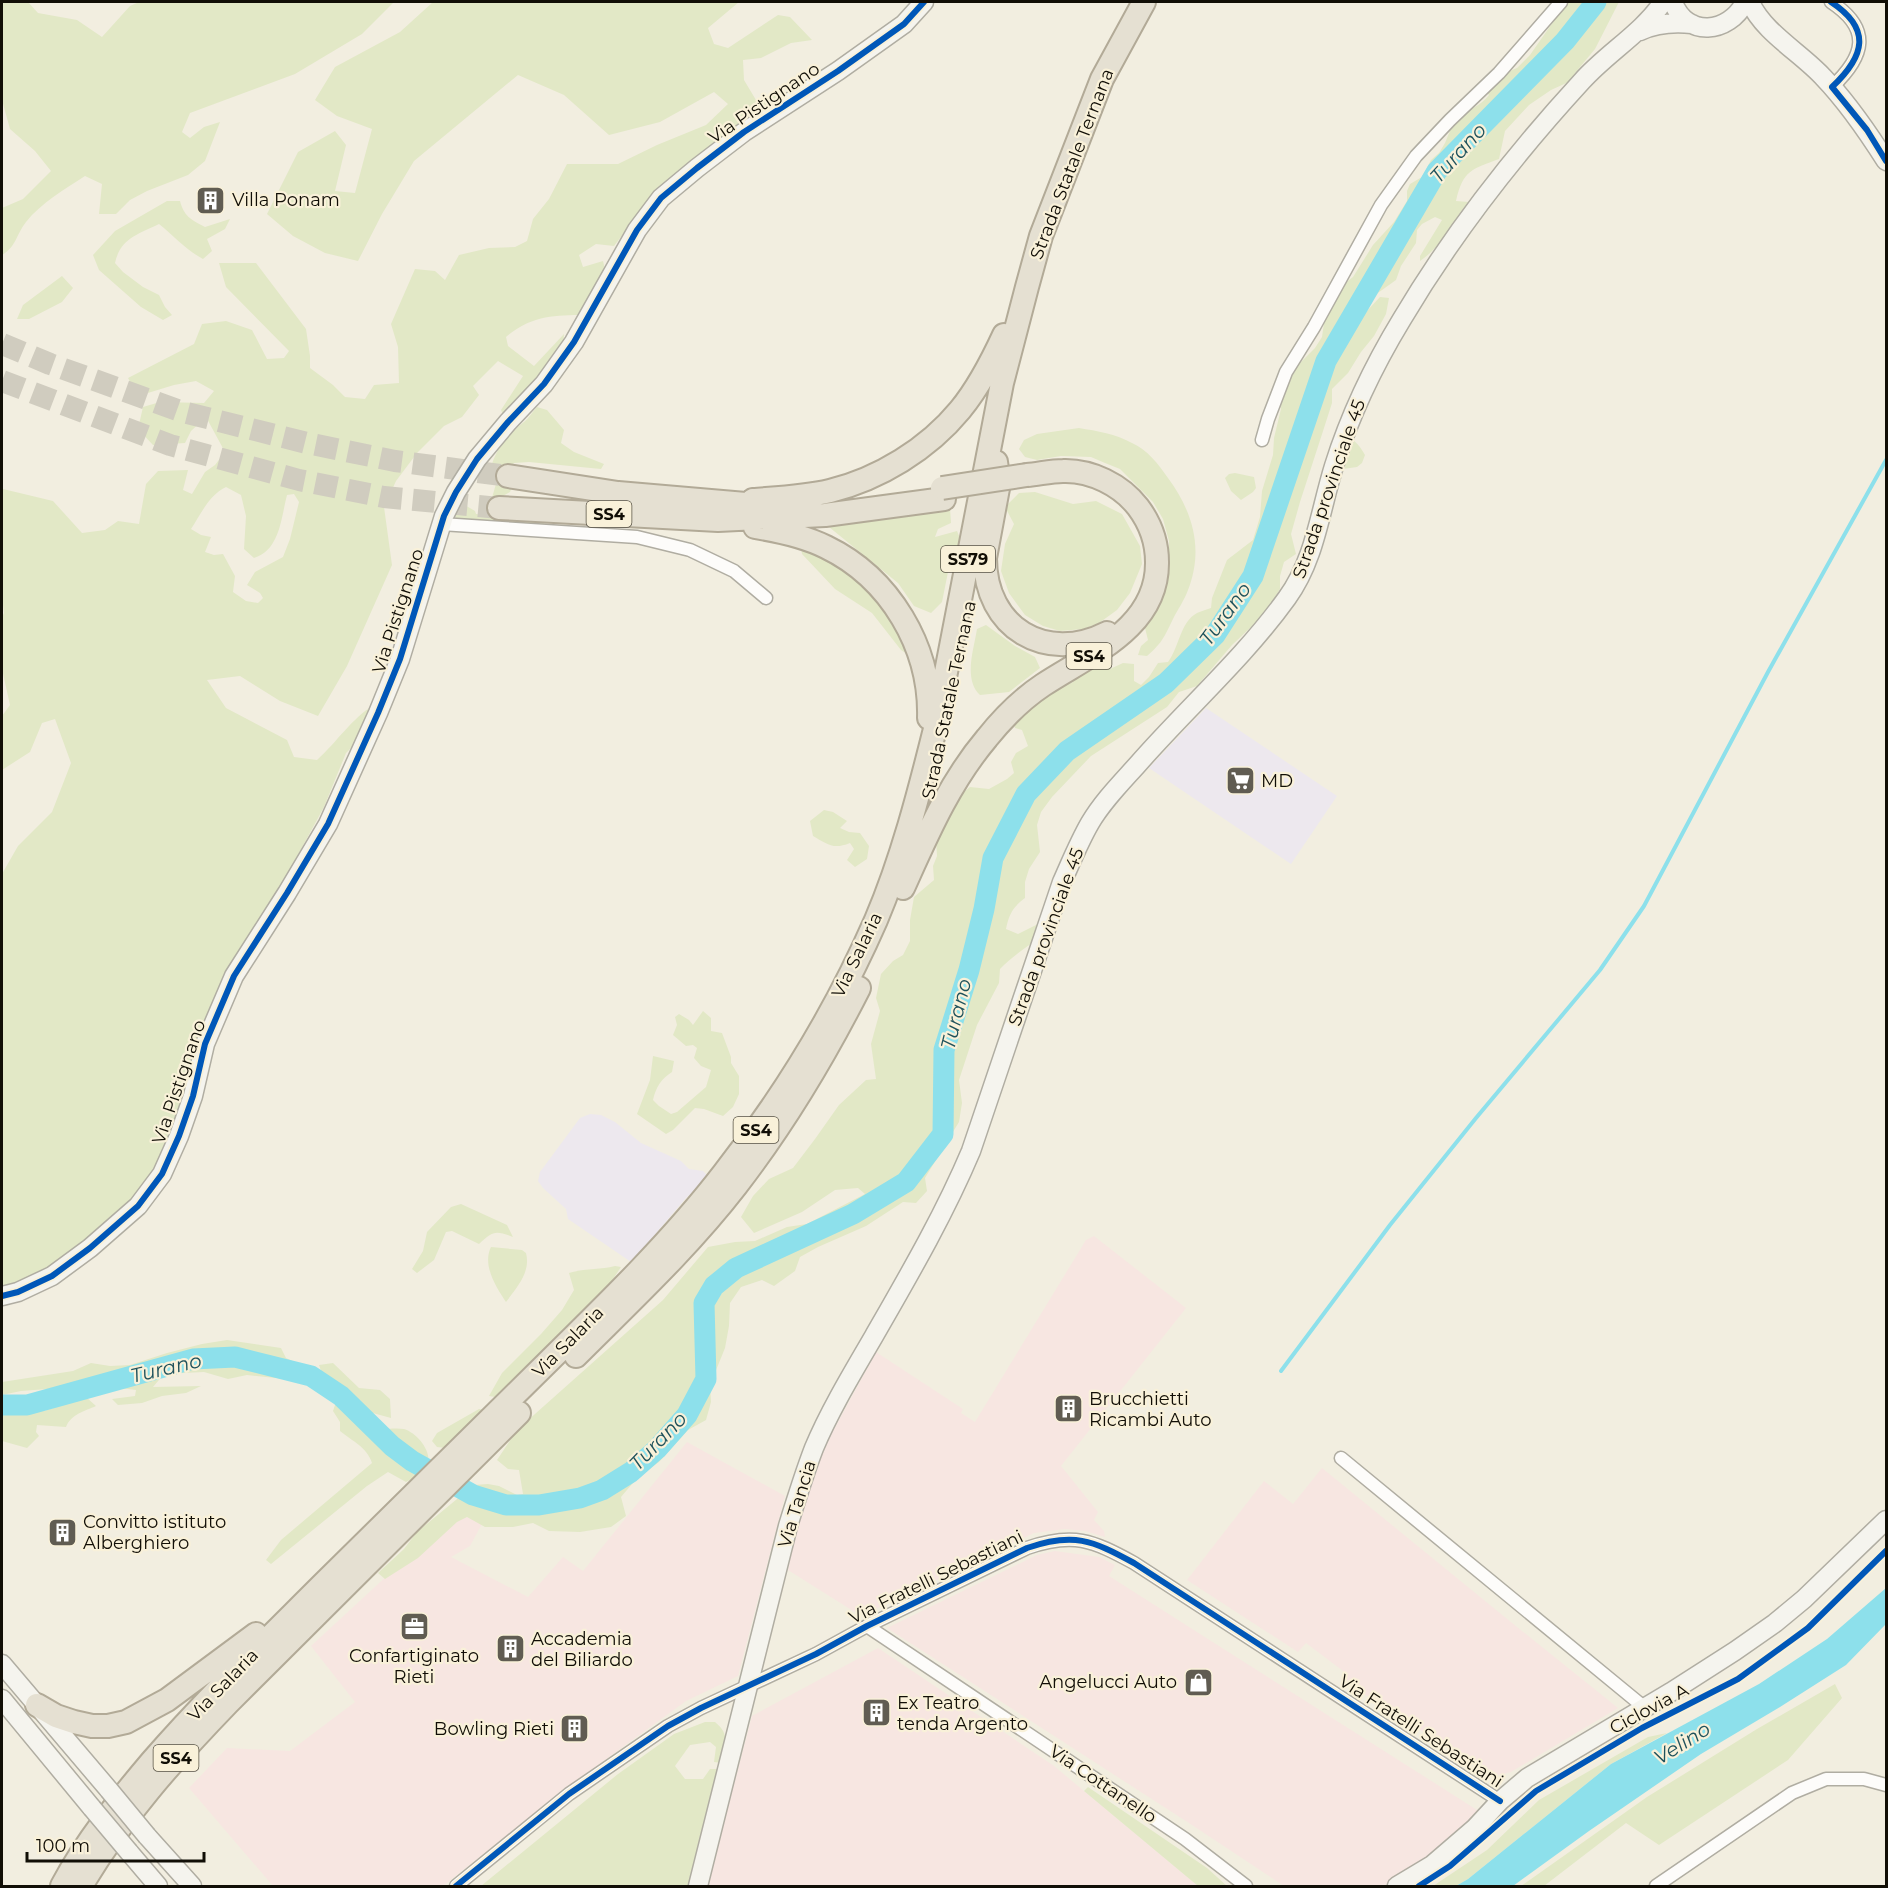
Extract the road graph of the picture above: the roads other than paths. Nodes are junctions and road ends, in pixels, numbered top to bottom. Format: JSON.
{"nodes":[{"id":1,"x":924,"y":2,"type":"edge"},
{"id":2,"x":1144,"y":2,"type":"edge"},
{"id":3,"x":1561,"y":2,"type":"edge"},
{"id":4,"x":1663,"y":2,"type":"edge"},
{"id":5,"x":1673,"y":2,"type":"edge"},
{"id":6,"x":1745,"y":2,"type":"edge"},
{"id":7,"x":1750,"y":2,"type":"edge"},
{"id":8,"x":1831,"y":2,"type":"edge"},
{"id":9,"x":1692,"y":24,"type":"junction"},
{"id":10,"x":1718,"y":27,"type":"junction"},
{"id":11,"x":1776,"y":34,"type":"junction"},
{"id":12,"x":1631,"y":37,"type":"junction"},
{"id":13,"x":1832,"y":87,"type":"junction"},
{"id":14,"x":1887,"y":161,"type":"edge"},
{"id":15,"x":1026,"y":287,"type":"junction"},
{"id":16,"x":1015,"y":332,"type":"junction"},
{"id":17,"x":1262,"y":440,"type":"dead end"},
{"id":18,"x":996,"y":462,"type":"junction"},
{"id":19,"x":508,"y":476,"type":"tunnel mouth"},
{"id":20,"x":1028,"y":481,"type":"junction"},
{"id":21,"x":500,"y":508,"type":"tunnel mouth"},
{"id":22,"x":720,"y":511,"type":"junction"},
{"id":23,"x":441,"y":524,"type":"junction"},
{"id":24,"x":766,"y":598,"type":"dead end"},
{"id":25,"x":921,"y":785,"type":"junction"},
{"id":26,"x":903,"y":888,"type":"junction"},
{"id":27,"x":971,"y":1151,"type":"joint"},
{"id":28,"x":2,"y":1296,"type":"edge"},
{"id":29,"x":503,"y":1418,"type":"junction"},
{"id":30,"x":1341,"y":1458,"type":"dead end"},
{"id":31,"x":405,"y":1515,"type":"junction"},
{"id":32,"x":1887,"y":1520,"type":"edge"},
{"id":33,"x":333,"y":1574,"type":"junction"},
{"id":34,"x":867,"y":1626,"type":"junction"},
{"id":35,"x":2,"y":1664,"type":"edge"},
{"id":36,"x":747,"y":1686,"type":"junction"},
{"id":37,"x":2,"y":1699,"type":"edge"},
{"id":38,"x":37,"y":1705,"type":"junction"},
{"id":39,"x":1645,"y":1708,"type":"junction"},
{"id":40,"x":1887,"y":1785,"type":"edge"},
{"id":41,"x":1500,"y":1801,"type":"junction"},
{"id":42,"x":1665,"y":1884,"type":"edge"},
{"id":43,"x":62,"y":1887,"type":"edge"},
{"id":44,"x":81,"y":1887,"type":"edge"},
{"id":45,"x":158,"y":1887,"type":"edge"},
{"id":46,"x":192,"y":1887,"type":"edge"},
{"id":47,"x":456,"y":1887,"type":"edge"},
{"id":48,"x":698,"y":1887,"type":"edge"},
{"id":49,"x":1246,"y":1887,"type":"edge"},
{"id":50,"x":1396,"y":1887,"type":"edge"}],
"edges":[{"from":1,"to":23,"type":"main road","name":"Via Pistignano"},
{"from":2,"to":15,"type":"highway","name":"Strada Statale Ternana","number":"SS79"},
{"from":3,"to":17,"type":"street"},
{"from":4,"to":12,"type":"main road","name":"Strada provinciale 45"},
{"from":5,"to":9,"type":"main road"},
{"from":6,"to":10,"type":"main road"},
{"from":7,"to":11,"type":"main road"},
{"from":8,"to":13,"type":"street"},
{"from":9,"to":10,"type":"main road","name":"Strada provinciale 45"},
{"from":9,"to":12,"type":"main road","name":"Strada provinciale 45"},
{"from":10,"to":11,"type":"main road","name":"Strada provinciale 45"},
{"from":11,"to":13,"type":"main road"},
{"from":12,"to":27,"type":"main road","name":"Strada provinciale 45"},
{"from":13,"to":14,"type":"main road"},
{"from":15,"to":16,"type":"highway","name":"Strada Statale Ternana","number":"SS79"},
{"from":15,"to":22,"type":"highway"},
{"from":16,"to":18,"type":"highway","name":"Strada Statale Ternana","number":"SS79"},
{"from":16,"to":25,"type":"highway","name":"Strada Statale Ternana","number":"SS79"},
{"from":18,"to":20,"type":"highway"},
{"from":18,"to":26,"type":"highway","name":"Strada Statale Ternana","number":"SS79"},
{"from":19,"to":22,"type":"highway","number":"SS4"},
{"from":20,"to":22,"type":"highway"},
{"from":20,"to":26,"type":"highway","number":"SS4"},
{"from":21,"to":22,"type":"highway","number":"SS4"},
{"from":22,"to":25,"type":"highway","number":"SS4"},
{"from":23,"to":24,"type":"street"},
{"from":23,"to":28,"type":"main road","name":"Via Pistignano"},
{"from":25,"to":29,"type":"highway","name":"Via Salaria","number":"SS4"},
{"from":26,"to":29,"type":"highway","name":"Via Salaria","number":"SS4"},
{"from":27,"to":36,"type":"main road","name":"Via Tancia"},
{"from":29,"to":31,"type":"highway","name":"Via Salaria","number":"SS4"},
{"from":30,"to":39,"type":"street"},
{"from":31,"to":33,"type":"highway","name":"Via Salaria","number":"SS4"},
{"from":31,"to":44,"type":"highway","name":"Via Salaria","number":"SS4"},
{"from":32,"to":39,"type":"main road"},
{"from":33,"to":38,"type":"highway"},
{"from":33,"to":43,"type":"highway","name":"Via Salaria","number":"SS4"},
{"from":34,"to":36,"type":"street","name":"Via Fratelli Sebastiani"},
{"from":34,"to":41,"type":"street","name":"Via Fratelli Sebastiani"},
{"from":34,"to":49,"type":"street","name":"Via Cottanello"},
{"from":35,"to":38,"type":"main road"},
{"from":36,"to":47,"type":"street","name":"Via Fratelli Sebastiani"},
{"from":36,"to":48,"type":"main road","name":"Via Tancia"},
{"from":37,"to":45,"type":"main road","bridge":true},
{"from":38,"to":46,"type":"main road","bridge":true},
{"from":39,"to":41,"type":"main road"},
{"from":40,"to":42,"type":"street"},
{"from":41,"to":50,"type":"main road"}]}
